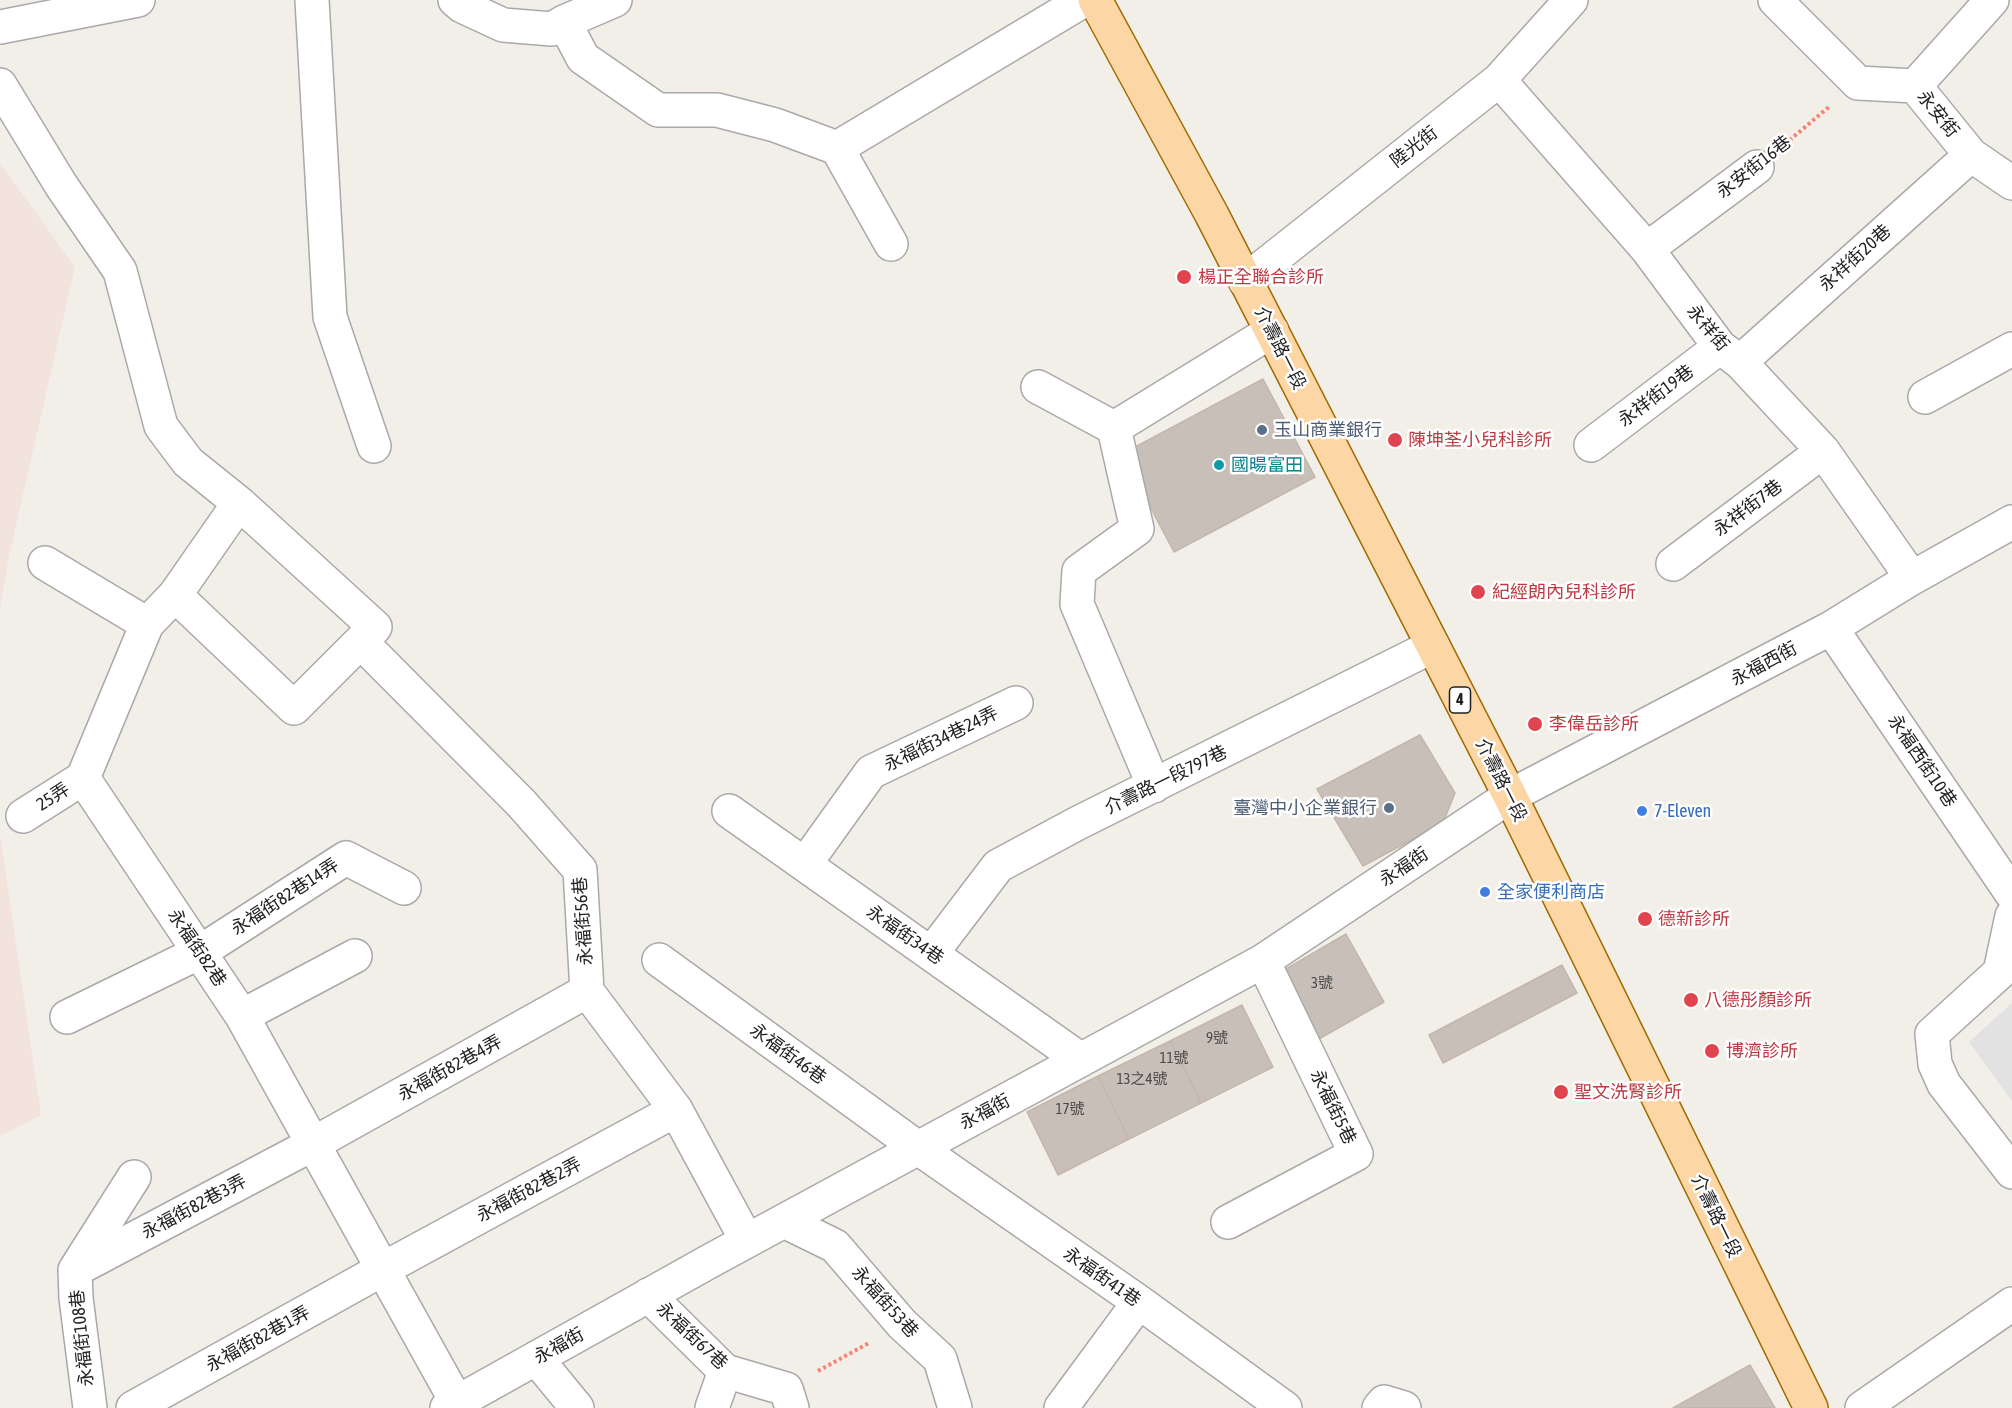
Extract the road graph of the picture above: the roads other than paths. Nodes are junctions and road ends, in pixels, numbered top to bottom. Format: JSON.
{"nodes":[{"id":1,"x":138,"y":0,"type":"edge"},
{"id":2,"x":312,"y":0,"type":"edge"},
{"id":3,"x":455,"y":0,"type":"edge"},
{"id":4,"x":615,"y":0,"type":"edge"},
{"id":5,"x":1084,"y":0,"type":"edge"},
{"id":6,"x":1095,"y":0,"type":"edge"},
{"id":7,"x":1571,"y":0,"type":"edge"},
{"id":8,"x":1992,"y":0,"type":"edge"},
{"id":9,"x":1795,"y":6,"type":"edge"},
{"id":10,"x":564,"y":22,"type":"junction"},
{"id":11,"x":0,"y":27,"type":"edge"},
{"id":12,"x":1498,"y":80,"type":"junction"},
{"id":13,"x":0,"y":85,"type":"edge"},
{"id":14,"x":1915,"y":86,"type":"junction"},
{"id":15,"x":837,"y":148,"type":"junction"},
{"id":16,"x":1971,"y":154,"type":"junction"},
{"id":17,"x":1757,"y":167,"type":"road end"},
{"id":18,"x":2012,"y":183,"type":"edge"},
{"id":19,"x":891,"y":244,"type":"dead end"},
{"id":20,"x":1647,"y":249,"type":"junction"},
{"id":21,"x":1245,"y":281,"type":"junction"},
{"id":22,"x":1272,"y":331,"type":"junction"},
{"id":23,"x":2012,"y":349,"type":"edge"},
{"id":24,"x":1730,"y":354,"type":"junction"},
{"id":25,"x":1038,"y":387,"type":"dead end"},
{"id":26,"x":1925,"y":397,"type":"dead end"},
{"id":27,"x":1114,"y":428,"type":"junction"},
{"id":28,"x":374,"y":446,"type":"dead end"},
{"id":29,"x":1591,"y":446,"type":"dead end"},
{"id":30,"x":1823,"y":451,"type":"junction"},
{"id":31,"x":239,"y":503,"type":"junction"},
{"id":32,"x":2012,"y":522,"type":"edge"},
{"id":33,"x":45,"y":564,"type":"dead end"},
{"id":34,"x":1673,"y":564,"type":"dead end"},
{"id":35,"x":1912,"y":578,"type":"junction"},
{"id":36,"x":175,"y":595,"type":"junction"},
{"id":37,"x":147,"y":624,"type":"junction"},
{"id":38,"x":1831,"y":628,"type":"junction"},
{"id":39,"x":362,"y":642,"type":"junction"},
{"id":40,"x":1432,"y":646,"type":"junction"},
{"id":41,"x":1016,"y":703,"type":"dead end"},
{"id":42,"x":83,"y":778,"type":"junction"},
{"id":43,"x":1154,"y":786,"type":"junction"},
{"id":44,"x":1510,"y":796,"type":"junction"},
{"id":45,"x":729,"y":811,"type":"dead end"},
{"id":46,"x":23,"y":816,"type":"dead end"},
{"id":47,"x":805,"y":864,"type":"junction"},
{"id":48,"x":404,"y":888,"type":"dead end"},
{"id":49,"x":2012,"y":894,"type":"edge"},
{"id":50,"x":2012,"y":916,"type":"edge"},
{"id":51,"x":200,"y":952,"type":"junction"},
{"id":52,"x":931,"y":954,"type":"junction"},
{"id":53,"x":355,"y":956,"type":"dead end"},
{"id":54,"x":659,"y":960,"type":"dead end"},
{"id":55,"x":1263,"y":961,"type":"junction"},
{"id":56,"x":587,"y":991,"type":"junction"},
{"id":57,"x":242,"y":1016,"type":"junction"},
{"id":58,"x":67,"y":1017,"type":"dead end"},
{"id":59,"x":1081,"y":1060,"type":"junction"},
{"id":60,"x":676,"y":1110,"type":"junction"},
{"id":61,"x":313,"y":1144,"type":"junction"},
{"id":62,"x":918,"y":1148,"type":"junction"},
{"id":63,"x":2012,"y":1172,"type":"edge"},
{"id":64,"x":134,"y":1177,"type":"dead end"},
{"id":65,"x":784,"y":1221,"type":"junction"},
{"id":66,"x":1227,"y":1222,"type":"dead end"},
{"id":67,"x":747,"y":1241,"type":"junction"},
{"id":68,"x":383,"y":1269,"type":"junction"},
{"id":69,"x":75,"y":1270,"type":"junction"},
{"id":70,"x":648,"y":1295,"type":"junction"},
{"id":71,"x":1138,"y":1302,"type":"junction"},
{"id":72,"x":2012,"y":1304,"type":"edge"},
{"id":73,"x":536,"y":1358,"type":"junction"},
{"id":74,"x":725,"y":1371,"type":"junction"},
{"id":75,"x":789,"y":1398,"type":"edge"},
{"id":76,"x":455,"y":1406,"type":"edge"},
{"id":77,"x":90,"y":1408,"type":"edge"},
{"id":78,"x":133,"y":1408,"type":"edge"},
{"id":79,"x":576,"y":1408,"type":"edge"},
{"id":80,"x":712,"y":1408,"type":"edge"},
{"id":81,"x":956,"y":1408,"type":"edge"},
{"id":82,"x":1060,"y":1408,"type":"edge"},
{"id":83,"x":1285,"y":1408,"type":"edge"},
{"id":84,"x":1378,"y":1408,"type":"edge"},
{"id":85,"x":1404,"y":1408,"type":"edge"},
{"id":86,"x":1811,"y":1408,"type":"edge"},
{"id":87,"x":1862,"y":1408,"type":"edge"}],
"edges":[{"from":1,"to":11,"type":"street"},
{"from":2,"to":28,"type":"street"},
{"from":3,"to":10,"type":"street"},
{"from":4,"to":10,"type":"street"},
{"from":5,"to":15,"type":"street"},
{"from":6,"to":21,"type":"main road","name":"介壽路一段","number":"4"},
{"from":7,"to":12,"type":"street","name":"陸光街"},
{"from":8,"to":14,"type":"street"},
{"from":9,"to":14,"type":"street","name":"永安街"},
{"from":10,"to":15,"type":"street"},
{"from":12,"to":20,"type":"street","name":"永祥街"},
{"from":12,"to":21,"type":"street","name":"陸光街"},
{"from":13,"to":31,"type":"street"},
{"from":14,"to":16,"type":"street","name":"永安街"},
{"from":15,"to":19,"type":"street"},
{"from":16,"to":18,"type":"street","name":"永安街"},
{"from":16,"to":24,"type":"street","name":"永祥街20巷"},
{"from":17,"to":20,"type":"street","name":"永安街16巷"},
{"from":20,"to":24,"type":"street","name":"永祥街"},
{"from":21,"to":22,"type":"main road","name":"介壽路一段","number":"4"},
{"from":22,"to":27,"type":"street"},
{"from":22,"to":40,"type":"main road","name":"介壽路一段","number":"4"},
{"from":23,"to":26,"type":"street"},
{"from":24,"to":29,"type":"street","name":"永祥街19巷"},
{"from":24,"to":30,"type":"street","name":"永祥街"},
{"from":25,"to":27,"type":"street"},
{"from":27,"to":43,"type":"street"},
{"from":30,"to":34,"type":"street","name":"永祥街7巷"},
{"from":30,"to":35,"type":"street","name":"永祥街"},
{"from":31,"to":36,"type":"street"},
{"from":31,"to":39,"type":"street"},
{"from":32,"to":35,"type":"street","name":"永福西街"},
{"from":33,"to":37,"type":"street"},
{"from":35,"to":38,"type":"street","name":"永福西街"},
{"from":36,"to":37,"type":"street"},
{"from":36,"to":39,"type":"street"},
{"from":37,"to":42,"type":"street"},
{"from":38,"to":44,"type":"street","name":"永福西街"},
{"from":38,"to":49,"type":"street","name":"永福西街10巷"},
{"from":39,"to":56,"type":"street","name":"永福街56巷"},
{"from":40,"to":43,"type":"street","name":"介壽路一段797巷"},
{"from":40,"to":44,"type":"main road","name":"介壽路一段","number":"4"},
{"from":41,"to":47,"type":"street","name":"永福街34巷24弄"},
{"from":42,"to":46,"type":"street","name":"25弄"},
{"from":42,"to":51,"type":"street","name":"永福街82巷"},
{"from":43,"to":52,"type":"street","name":"介壽路一段797巷"},
{"from":44,"to":55,"type":"street","name":"永福街"},
{"from":44,"to":86,"type":"main road","name":"介壽路一段","number":"4"},
{"from":45,"to":47,"type":"street","name":"永福街34巷"},
{"from":47,"to":52,"type":"street","name":"永福街34巷"},
{"from":48,"to":51,"type":"street","name":"永福街82巷14弄"},
{"from":50,"to":63,"type":"street"},
{"from":51,"to":57,"type":"street","name":"永福街82巷"},
{"from":51,"to":58,"type":"street"},
{"from":52,"to":59,"type":"street","name":"永福街34巷"},
{"from":53,"to":57,"type":"street"},
{"from":54,"to":62,"type":"street","name":"永福街46巷"},
{"from":55,"to":59,"type":"street","name":"永福街"},
{"from":55,"to":66,"type":"street","name":"永福街5巷"},
{"from":56,"to":60,"type":"street","name":"永福街56巷"},
{"from":56,"to":61,"type":"street","name":"永福街82巷4弄"},
{"from":57,"to":61,"type":"street","name":"永福街82巷"},
{"from":59,"to":62,"type":"street","name":"永福街"},
{"from":60,"to":67,"type":"street","name":"永福街56巷"},
{"from":60,"to":68,"type":"street","name":"永福街82巷2弄"},
{"from":61,"to":68,"type":"street","name":"永福街82巷"},
{"from":61,"to":69,"type":"street","name":"永福街82巷3弄"},
{"from":62,"to":65,"type":"street","name":"永福街"},
{"from":62,"to":71,"type":"street","name":"永福街41巷"},
{"from":64,"to":69,"type":"street","name":"永福街108巷"},
{"from":65,"to":67,"type":"street","name":"永福街"},
{"from":65,"to":81,"type":"street","name":"永福街53巷"},
{"from":67,"to":70,"type":"street","name":"永福街"},
{"from":68,"to":76,"type":"street","name":"永福街82巷"},
{"from":68,"to":78,"type":"street","name":"永福街82巷1弄"},
{"from":69,"to":77,"type":"street","name":"永福街108巷"},
{"from":70,"to":73,"type":"street","name":"永福街"},
{"from":70,"to":74,"type":"street","name":"永福街67巷"},
{"from":71,"to":82,"type":"street"},
{"from":71,"to":83,"type":"street","name":"永福街41巷"},
{"from":72,"to":87,"type":"street"},
{"from":73,"to":76,"type":"street","name":"永福街"},
{"from":73,"to":79,"type":"street"},
{"from":74,"to":75,"type":"street","name":"永福街67巷"},
{"from":74,"to":80,"type":"street"},
{"from":84,"to":85,"type":"street"}]}
